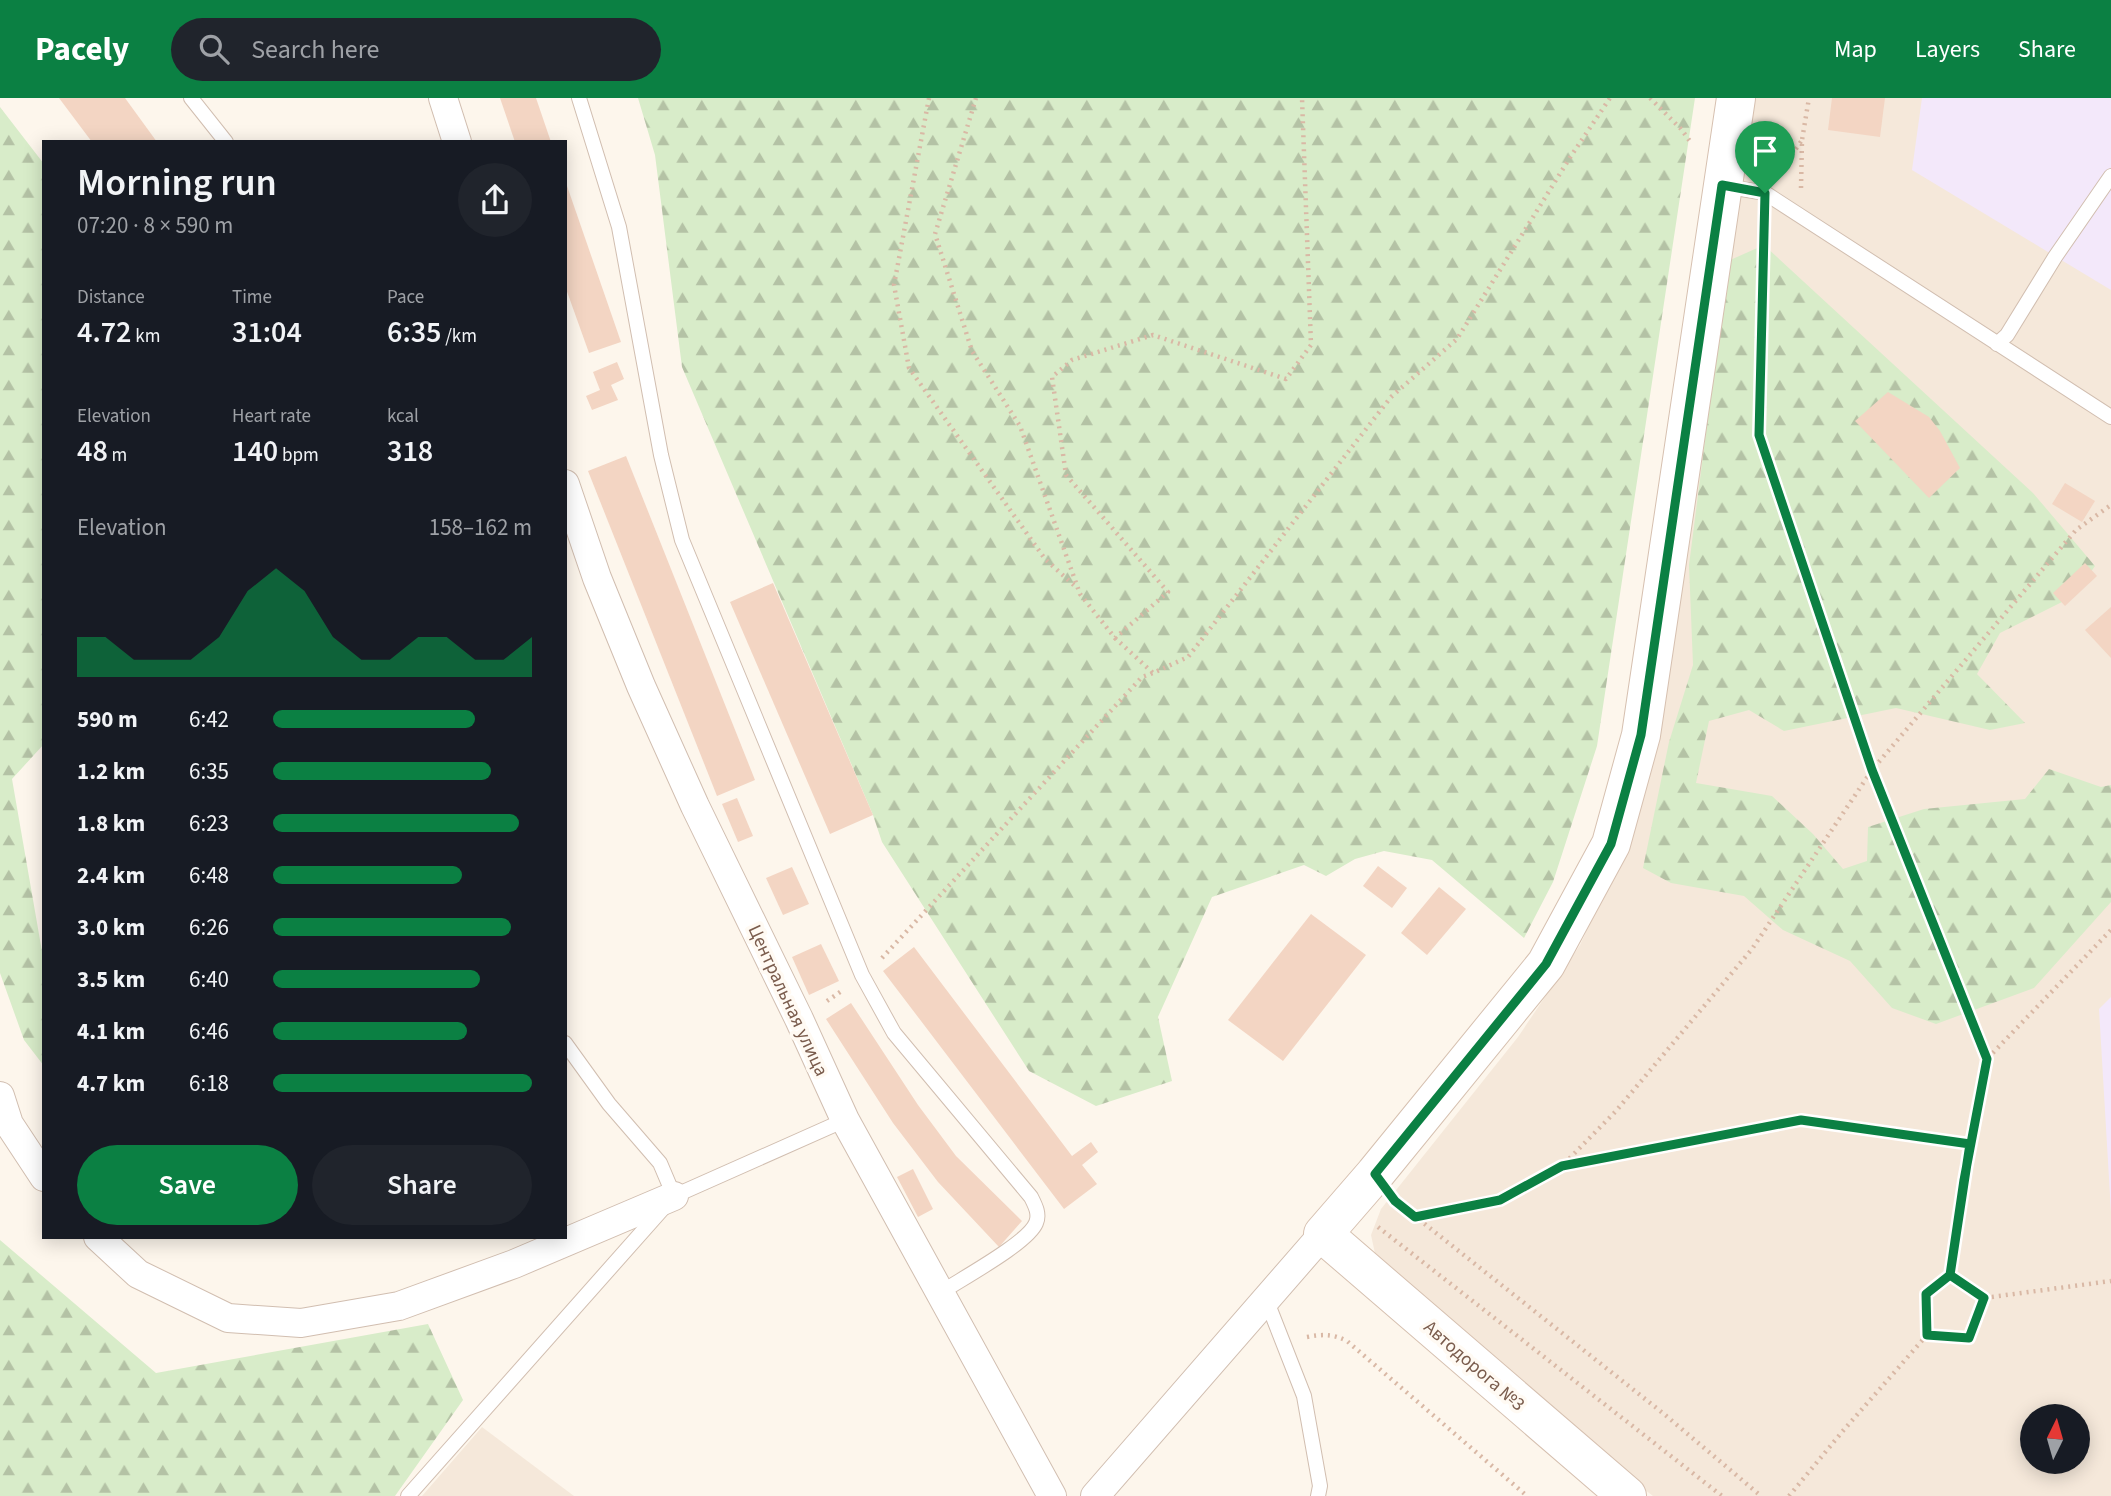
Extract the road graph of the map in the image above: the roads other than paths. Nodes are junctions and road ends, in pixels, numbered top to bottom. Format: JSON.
{"nodes":[{"id":1,"x":191,"y":98,"type":"edge"},
{"id":2,"x":443,"y":98,"type":"edge"},
{"id":3,"x":579,"y":98,"type":"edge"},
{"id":4,"x":1736,"y":98,"type":"edge"},
{"id":5,"x":224,"y":140,"type":"edge"},
{"id":6,"x":456,"y":140,"type":"edge"},
{"id":7,"x":2111,"y":176,"type":"edge"},
{"id":8,"x":1722,"y":185,"type":"junction"},
{"id":9,"x":1997,"y":344,"type":"junction"},
{"id":10,"x":2111,"y":418,"type":"edge"},
{"id":11,"x":567,"y":490,"type":"edge"},
{"id":12,"x":567,"y":1046,"type":"edge"},
{"id":13,"x":0,"y":1096,"type":"edge"},
{"id":14,"x":845,"y":1120,"type":"junction"},
{"id":15,"x":42,"y":1174,"type":"edge"},
{"id":16,"x":674,"y":1196,"type":"junction"},
{"id":17,"x":1323,"y":1234,"type":"junction"},
{"id":18,"x":100,"y":1239,"type":"edge"},
{"id":19,"x":940,"y":1293,"type":"junction"},
{"id":20,"x":1266,"y":1299,"type":"junction"},
{"id":21,"x":408,"y":1496,"type":"edge"},
{"id":22,"x":1052,"y":1496,"type":"edge"},
{"id":23,"x":1095,"y":1496,"type":"edge"},
{"id":24,"x":1318,"y":1496,"type":"edge"},
{"id":25,"x":1628,"y":1496,"type":"edge"}],
"edges":[{"from":1,"to":5,"type":"lane"},
{"from":2,"to":6,"type":"street"},
{"from":3,"to":19,"type":"lane"},
{"from":4,"to":8,"type":"street"},
{"from":7,"to":9,"type":"lane"},
{"from":8,"to":9,"type":"lane"},
{"from":8,"to":17,"type":"street"},
{"from":9,"to":10,"type":"lane"},
{"from":11,"to":14,"type":"street","name":"Центральная улица"},
{"from":12,"to":16,"type":"lane"},
{"from":13,"to":15,"type":"street"},
{"from":14,"to":16,"type":"lane"},
{"from":14,"to":19,"type":"street","name":"Центральная улица"},
{"from":16,"to":18,"type":"street"},
{"from":16,"to":21,"type":"lane"},
{"from":17,"to":20,"type":"street"},
{"from":17,"to":25,"type":"street","name":"Автодорога №3"},
{"from":19,"to":22,"type":"street","name":"Центральная улица"},
{"from":20,"to":23,"type":"street"},
{"from":20,"to":24,"type":"lane"}]}
